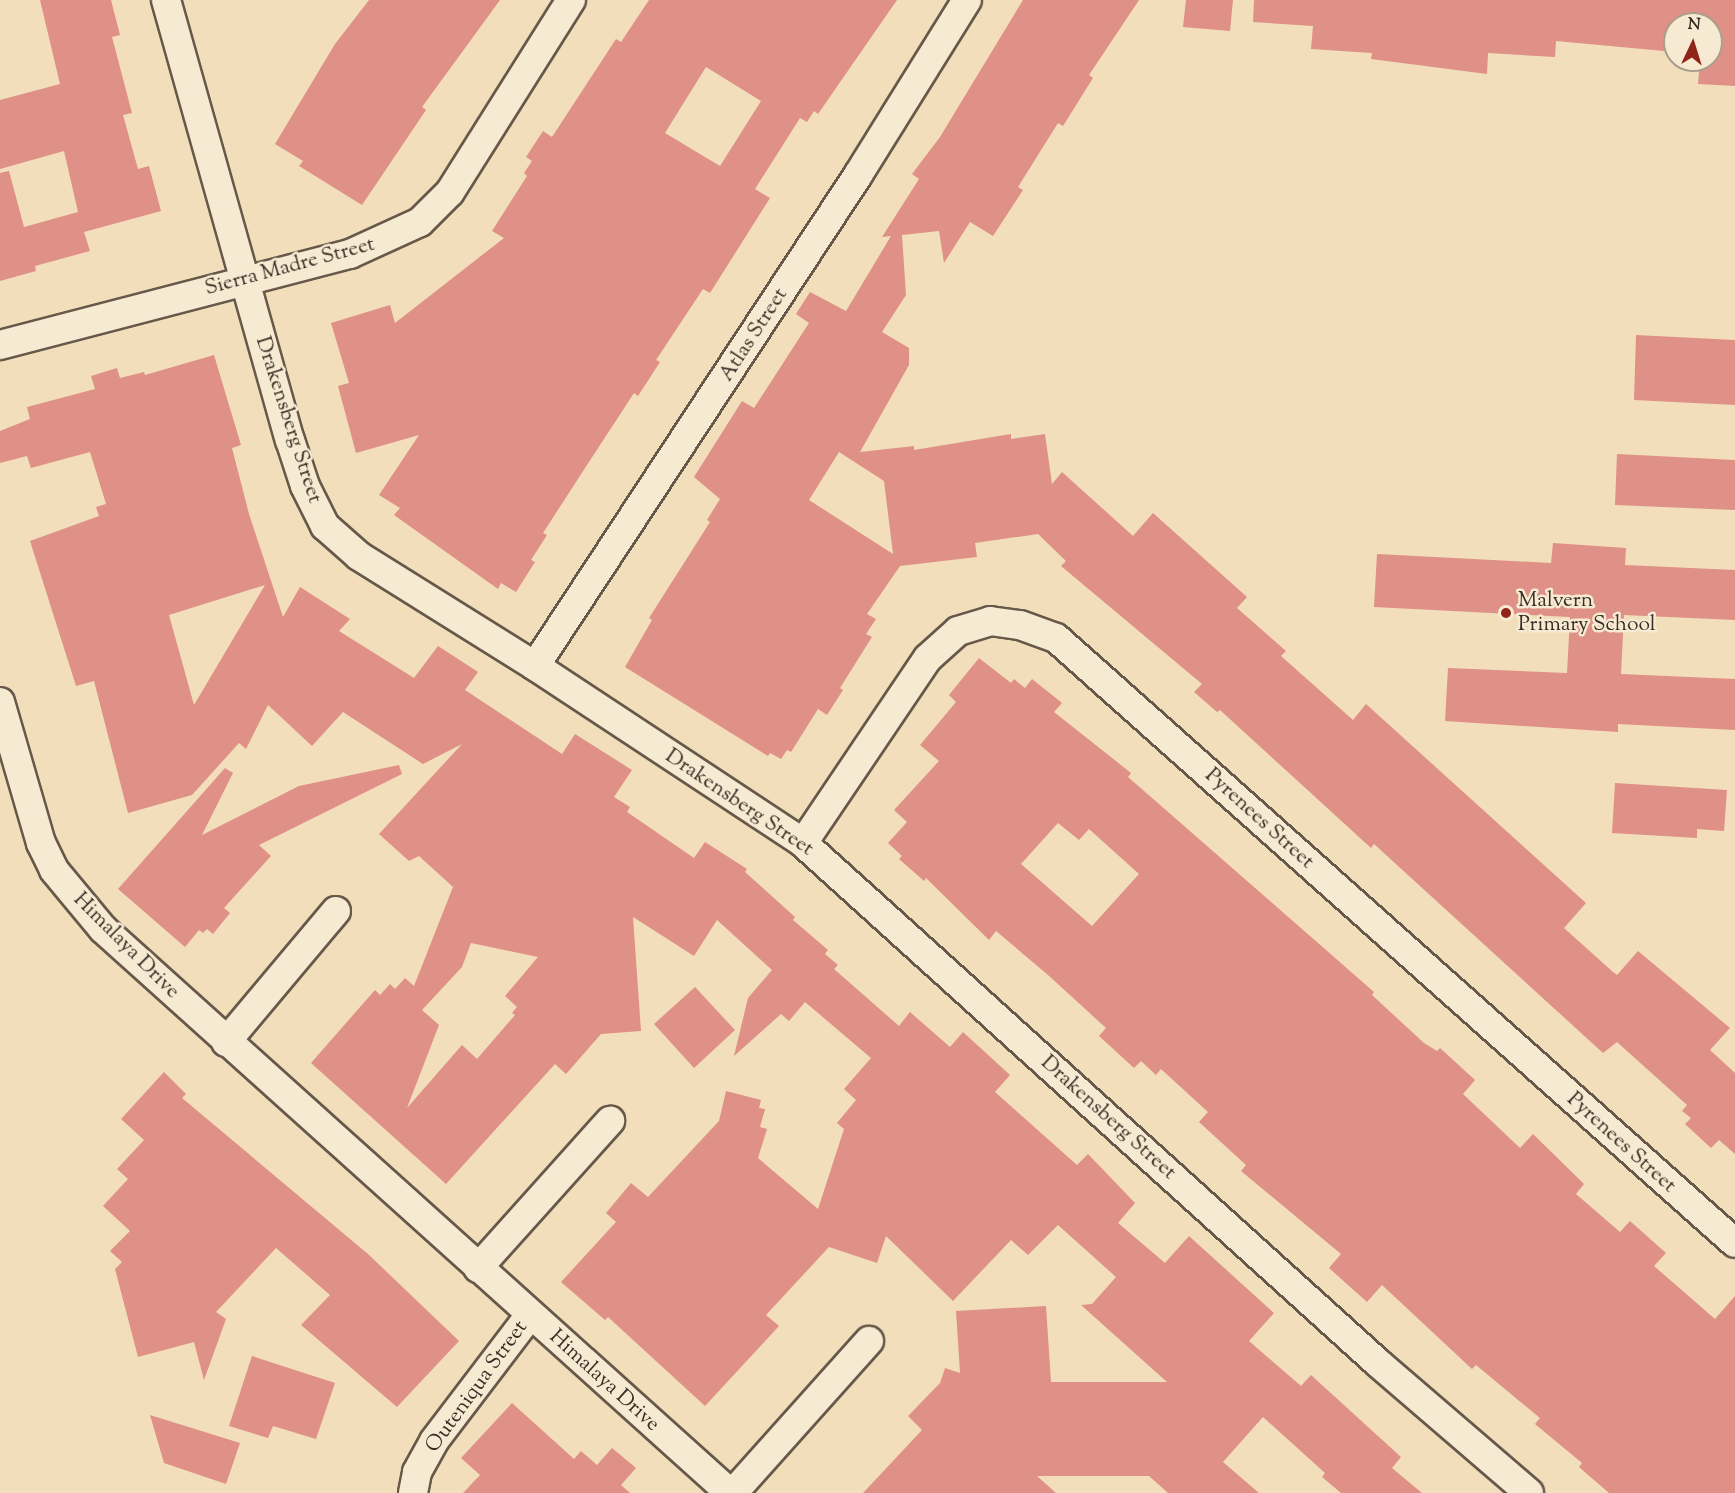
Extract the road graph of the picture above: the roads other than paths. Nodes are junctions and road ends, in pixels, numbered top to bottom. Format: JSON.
{"nodes":[{"id":1,"x":166,"y":0,"type":"edge"},
{"id":2,"x":571,"y":0,"type":"edge"},
{"id":3,"x":967,"y":0,"type":"edge"},
{"id":4,"x":244,"y":280,"type":"junction"},
{"id":5,"x":0,"y":345,"type":"edge"},
{"id":6,"x":535,"y":666,"type":"junction"},
{"id":7,"x":0,"y":702,"type":"edge"},
{"id":8,"x":803,"y":843,"type":"junction"},
{"id":9,"x":336,"y":911,"type":"dead end"},
{"id":10,"x":226,"y":1042,"type":"junction"},
{"id":11,"x":610,"y":1121,"type":"dead end"},
{"id":12,"x":1735,"y":1243,"type":"edge"},
{"id":13,"x":478,"y":1268,"type":"junction"},
{"id":14,"x":530,"y":1315,"type":"junction"},
{"id":15,"x":869,"y":1341,"type":"dead end"},
{"id":16,"x":413,"y":1493,"type":"edge"},
{"id":17,"x":731,"y":1493,"type":"edge"},
{"id":18,"x":1529,"y":1493,"type":"edge"}],
"edges":[{"from":1,"to":4,"type":"street","name":"Drakensberg Street"},
{"from":2,"to":4,"type":"street","name":"Sierra Madre Street"},
{"from":3,"to":6,"type":"street","name":"Atlas Street"},
{"from":4,"to":5,"type":"street","name":"Sierra Madre Street"},
{"from":4,"to":6,"type":"street","name":"Drakensberg Street"},
{"from":6,"to":8,"type":"street","name":"Drakensberg Street"},
{"from":7,"to":10,"type":"street","name":"Himalaya Drive"},
{"from":8,"to":12,"type":"street","name":"Pyrenees Street"},
{"from":8,"to":18,"type":"street","name":"Drakensberg Street"},
{"from":9,"to":10,"type":"street"},
{"from":10,"to":13,"type":"street","name":"Himalaya Drive"},
{"from":11,"to":13,"type":"street"},
{"from":13,"to":14,"type":"street","name":"Himalaya Drive"},
{"from":14,"to":16,"type":"street","name":"Outeniqua Street"},
{"from":14,"to":17,"type":"street","name":"Himalaya Drive"},
{"from":15,"to":17,"type":"street","name":"Himalaya Drive"}]}
